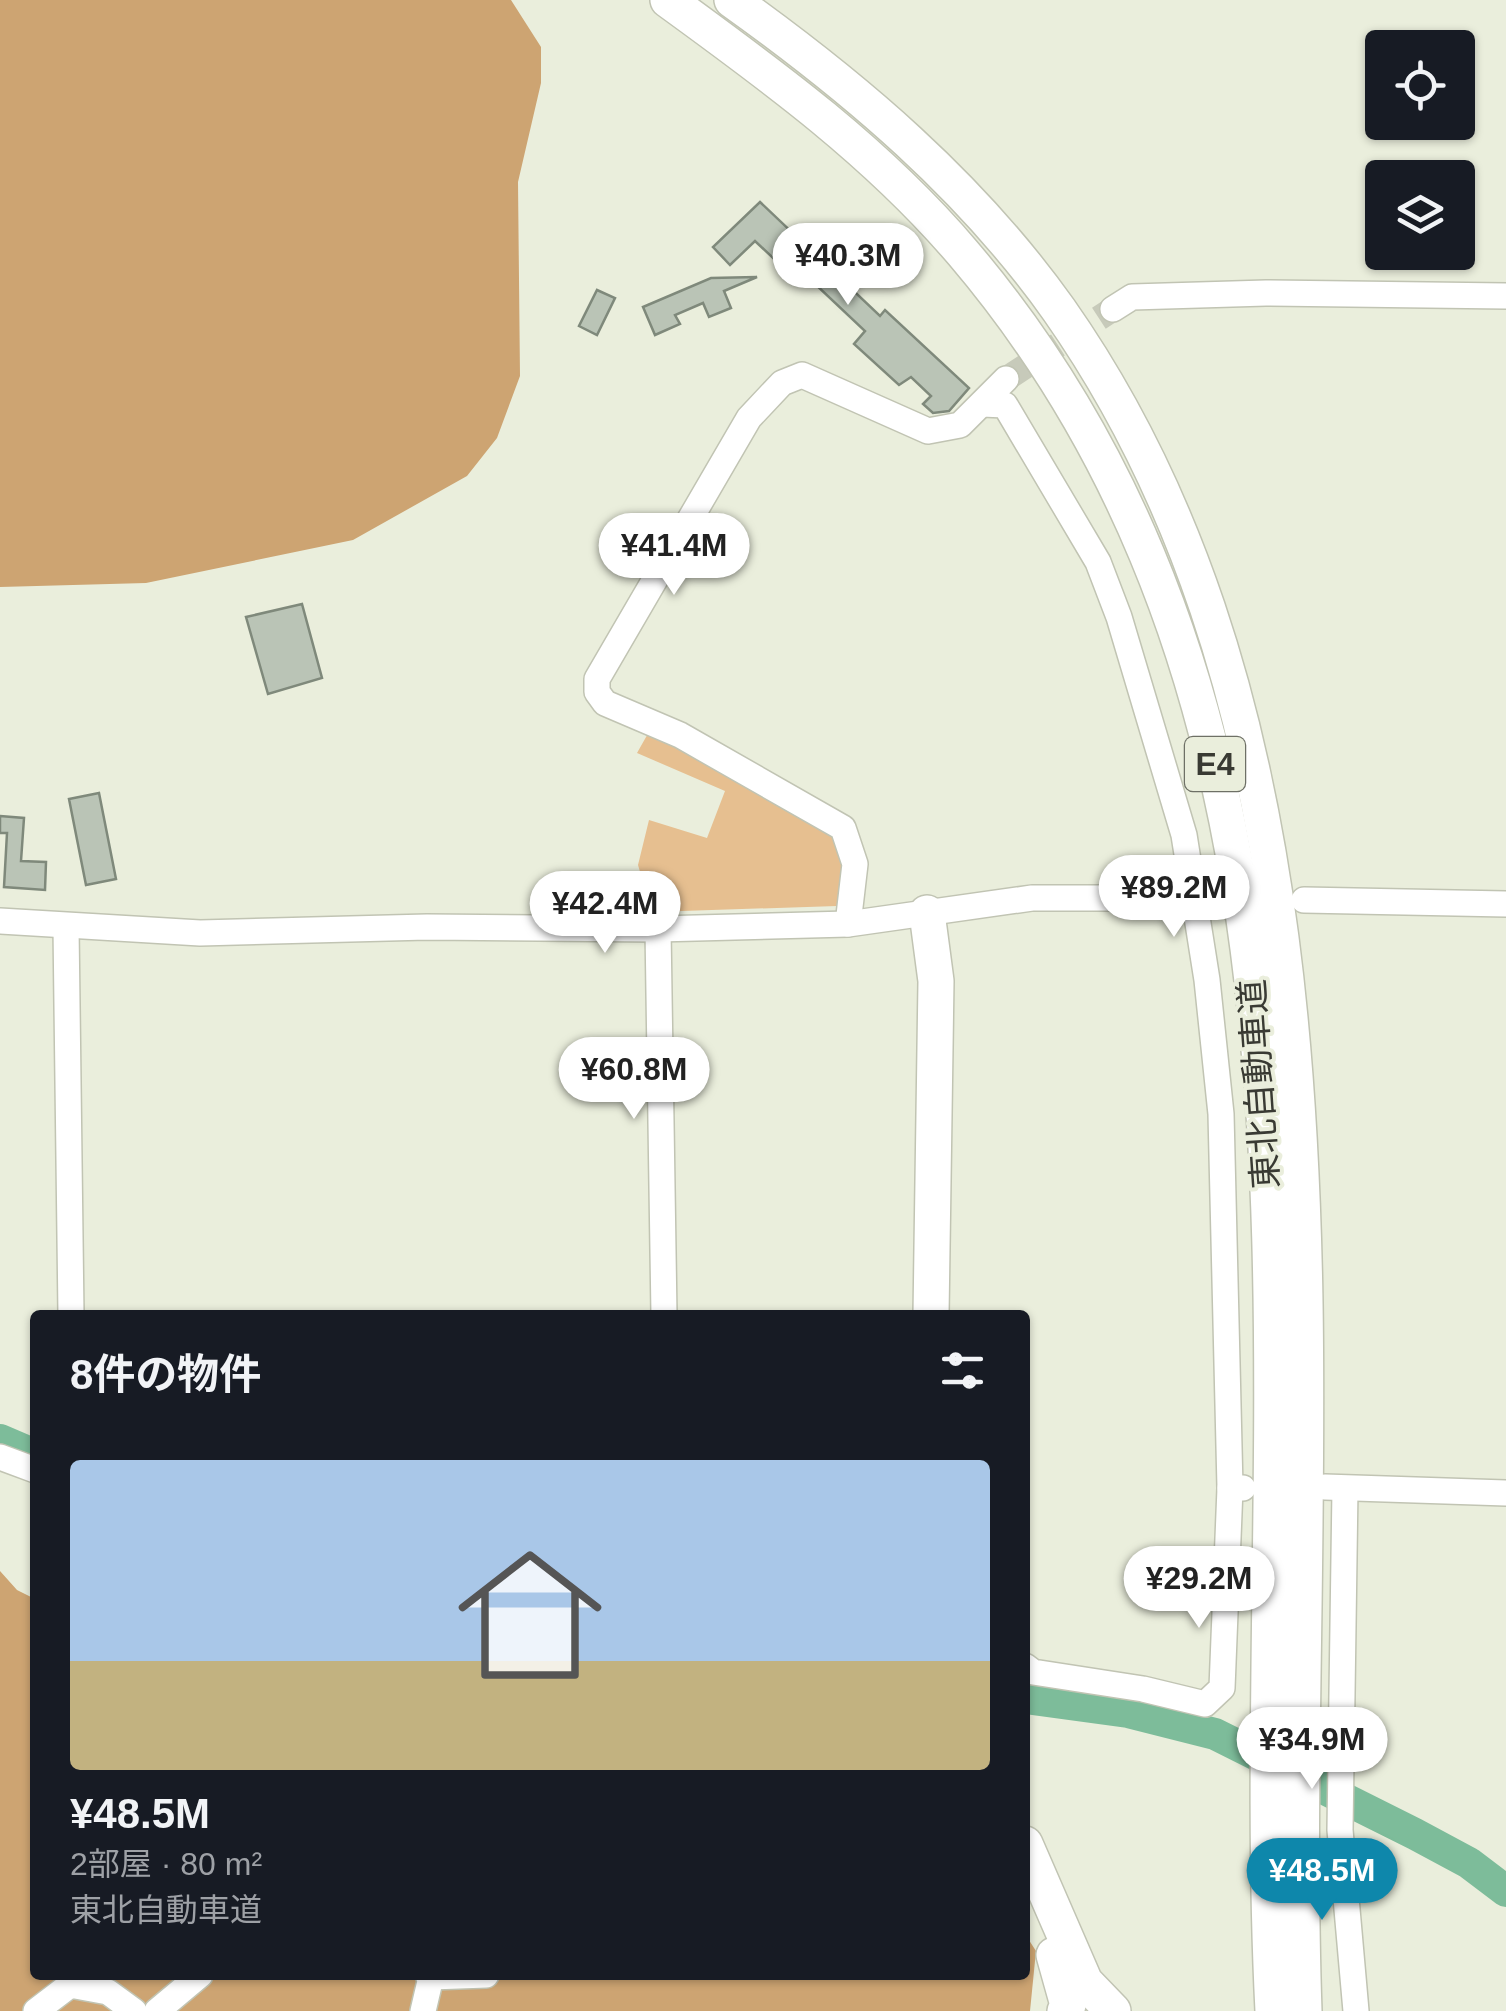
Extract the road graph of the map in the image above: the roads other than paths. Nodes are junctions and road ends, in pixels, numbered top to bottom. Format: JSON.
{"nodes":[{"id":1,"x":668,"y":0,"type":"edge"},
{"id":2,"x":732,"y":0,"type":"edge"},
{"id":3,"x":1506,"y":296,"type":"edge"},
{"id":4,"x":1113,"y":309,"type":"tunnel mouth"},
{"id":5,"x":1006,"y":379,"type":"tunnel mouth"},
{"id":6,"x":982,"y":404,"type":"junction"},
{"id":7,"x":1204,"y":898,"type":"junction"},
{"id":8,"x":1304,"y":900,"type":"dead end"},
{"id":9,"x":1506,"y":904,"type":"edge"},
{"id":10,"x":927,"y":913,"type":"junction"},
{"id":11,"x":0,"y":921,"type":"edge"},
{"id":12,"x":848,"y":924,"type":"junction"},
{"id":13,"x":66,"y":927,"type":"junction"},
{"id":14,"x":658,"y":928,"type":"junction"},
{"id":15,"x":72,"y":1310,"type":"edge"},
{"id":16,"x":664,"y":1310,"type":"edge"},
{"id":17,"x":917,"y":1310,"type":"edge"},
{"id":18,"x":931,"y":1310,"type":"edge"},
{"id":19,"x":0,"y":1458,"type":"edge"},
{"id":20,"x":30,"y":1468,"type":"edge"},
{"id":21,"x":1506,"y":1494,"type":"edge"},
{"id":22,"x":1030,"y":1670,"type":"edge"},
{"id":23,"x":1303,"y":1826,"type":"junction"},
{"id":24,"x":1267,"y":1838,"type":"junction"},
{"id":25,"x":1030,"y":1856,"type":"edge"},
{"id":26,"x":1030,"y":1893,"type":"edge"},
{"id":27,"x":194,"y":1980,"type":"edge"},
{"id":28,"x":428,"y":1980,"type":"edge"},
{"id":29,"x":1086,"y":2006,"type":"edge"},
{"id":30,"x":36,"y":2011,"type":"edge"},
{"id":31,"x":134,"y":2011,"type":"edge"},
{"id":32,"x":157,"y":2011,"type":"edge"},
{"id":33,"x":423,"y":2011,"type":"edge"},
{"id":34,"x":1258,"y":2011,"type":"edge"},
{"id":35,"x":1273,"y":2011,"type":"edge"},
{"id":36,"x":1304,"y":2011,"type":"edge"},
{"id":37,"x":1316,"y":2011,"type":"edge"},
{"id":38,"x":1356,"y":2011,"type":"edge"}],
"edges":[{"from":1,"to":24,"type":"highway","name":"東北自動車道","number":"E4"},
{"from":2,"to":23,"type":"highway","name":"東北自動車道","number":"E4"},
{"from":3,"to":4,"type":"street"},
{"from":5,"to":6,"type":"street"},
{"from":6,"to":7,"type":"street"},
{"from":6,"to":12,"type":"street"},
{"from":7,"to":10,"type":"street"},
{"from":7,"to":22,"type":"street"},
{"from":8,"to":9,"type":"street"},
{"from":10,"to":12,"type":"street"},
{"from":10,"to":17,"type":"highway"},
{"from":10,"to":18,"type":"highway"},
{"from":11,"to":13,"type":"street"},
{"from":12,"to":14,"type":"street"},
{"from":13,"to":14,"type":"street"},
{"from":13,"to":15,"type":"street"},
{"from":14,"to":16,"type":"street"},
{"from":19,"to":20,"type":"street"},
{"from":21,"to":38,"type":"street"},
{"from":23,"to":36,"type":"highway","name":"東北自動車道","number":"E4"},
{"from":23,"to":37,"type":"highway"},
{"from":24,"to":34,"type":"highway"},
{"from":24,"to":35,"type":"highway","name":"東北自動車道","number":"E4"},
{"from":25,"to":29,"type":"highway"},
{"from":26,"to":29,"type":"highway"},
{"from":27,"to":32,"type":"street"},
{"from":28,"to":33,"type":"street"},
{"from":30,"to":31,"type":"street"}]}
